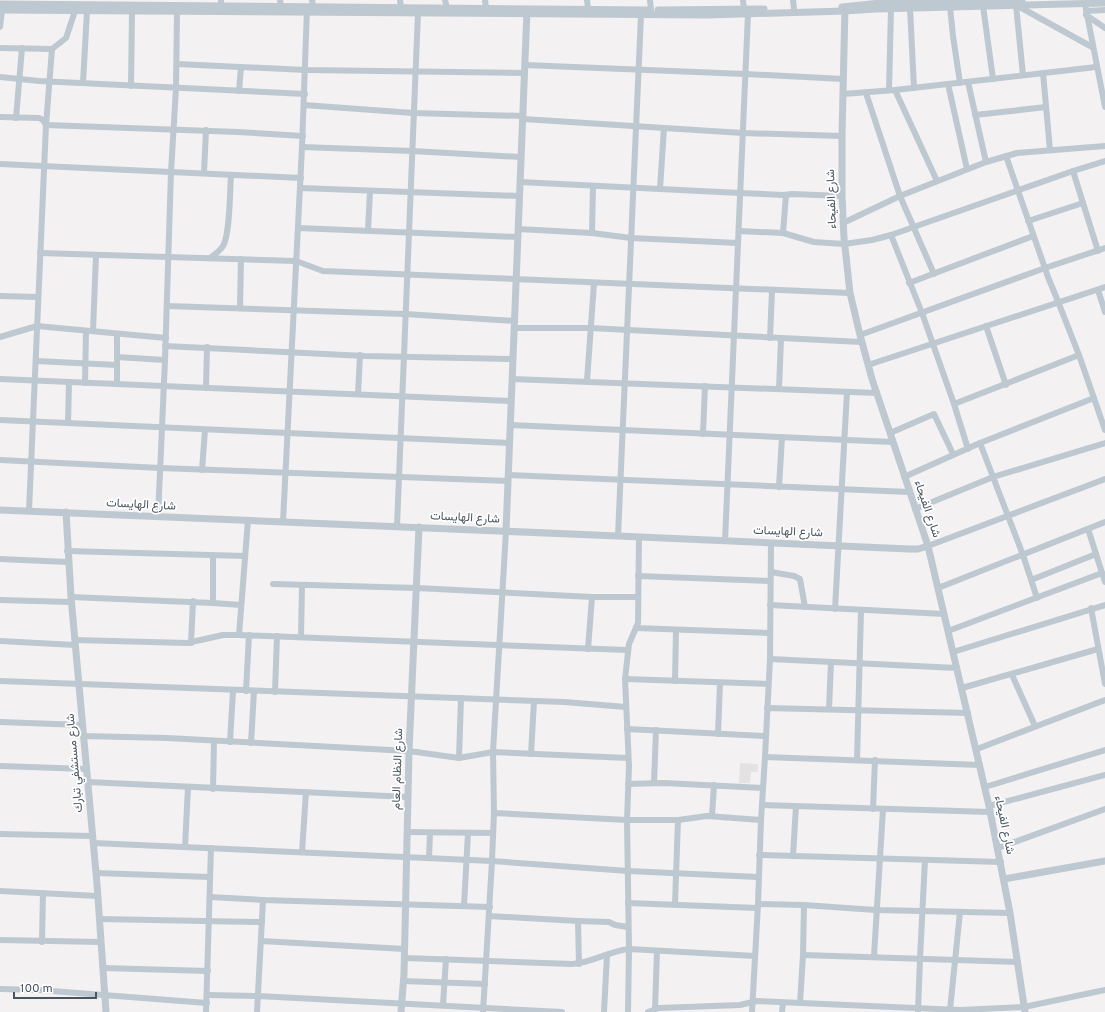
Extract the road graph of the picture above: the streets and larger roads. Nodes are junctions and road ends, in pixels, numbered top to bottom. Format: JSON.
{"nodes":[{"id":1,"x":445,"y":0,"type":"edge"},
{"id":2,"x":485,"y":0,"type":"edge"},
{"id":3,"x":587,"y":0,"type":"edge"},
{"id":4,"x":650,"y":0,"type":"edge"},
{"id":5,"x":743,"y":0,"type":"edge"},
{"id":6,"x":793,"y":0,"type":"edge"},
{"id":7,"x":971,"y":0,"type":"edge"},
{"id":8,"x":1022,"y":0,"type":"edge"},
{"id":9,"x":921,"y":1,"type":"edge"},
{"id":10,"x":40,"y":2,"type":"edge"},
{"id":11,"x":221,"y":3,"type":"edge"},
{"id":12,"x":280,"y":3,"type":"edge"},
{"id":13,"x":401,"y":4,"type":"edge"},
{"id":14,"x":1105,"y":4,"type":"edge"},
{"id":15,"x":87,"y":5,"type":"edge"},
{"id":16,"x":1016,"y":5,"type":"junction"},
{"id":17,"x":177,"y":6,"type":"edge"},
{"id":18,"x":310,"y":6,"type":"edge"},
{"id":19,"x":983,"y":6,"type":"junction"},
{"id":20,"x":950,"y":7,"type":"junction"},
{"id":21,"x":1,"y":8,"type":"edge"},
{"id":22,"x":446,"y":8,"type":"junction"},
{"id":23,"x":486,"y":8,"type":"junction"},
{"id":24,"x":910,"y":8,"type":"junction"},
{"id":25,"x":588,"y":9,"type":"junction"},
{"id":26,"x":794,"y":9,"type":"junction"},
{"id":27,"x":845,"y":9,"type":"junction"},
{"id":28,"x":891,"y":9,"type":"junction"},
{"id":29,"x":651,"y":10,"type":"junction"},
{"id":30,"x":1086,"y":10,"type":"junction"},
{"id":31,"x":1105,"y":10,"type":"edge"},
{"id":32,"x":75,"y":11,"type":"junction"},
{"id":33,"x":527,"y":11,"type":"junction"},
{"id":34,"x":132,"y":12,"type":"junction"},
{"id":35,"x":746,"y":12,"type":"junction"},
{"id":36,"x":418,"y":14,"type":"junction"},
{"id":37,"x":641,"y":15,"type":"junction"},
{"id":38,"x":0,"y":27,"type":"edge"},
{"id":39,"x":1105,"y":28,"type":"edge"},
{"id":40,"x":1092,"y":47,"type":"junction"},
{"id":41,"x":0,"y":48,"type":"edge"},
{"id":42,"x":22,"y":48,"type":"junction"},
{"id":43,"x":52,"y":49,"type":"junction"},
{"id":44,"x":177,"y":64,"type":"junction"},
{"id":45,"x":241,"y":67,"type":"junction"},
{"id":46,"x":1096,"y":67,"type":"junction"},
{"id":47,"x":525,"y":69,"type":"junction"},
{"id":48,"x":306,"y":70,"type":"junction"},
{"id":49,"x":638,"y":70,"type":"junction"},
{"id":50,"x":416,"y":71,"type":"junction"},
{"id":51,"x":1043,"y":73,"type":"junction"},
{"id":52,"x":745,"y":74,"type":"junction"},
{"id":53,"x":1022,"y":76,"type":"junction"},
{"id":54,"x":0,"y":77,"type":"edge"},
{"id":55,"x":19,"y":79,"type":"junction"},
{"id":56,"x":843,"y":79,"type":"junction"},
{"id":57,"x":993,"y":79,"type":"junction"},
{"id":58,"x":49,"y":82,"type":"junction"},
{"id":59,"x":968,"y":82,"type":"junction"},
{"id":60,"x":83,"y":83,"type":"junction"},
{"id":61,"x":960,"y":83,"type":"junction"},
{"id":62,"x":948,"y":84,"type":"junction"},
{"id":63,"x":131,"y":86,"type":"junction"},
{"id":64,"x":176,"y":88,"type":"junction"},
{"id":65,"x":914,"y":88,"type":"junction"},
{"id":66,"x":892,"y":90,"type":"junction"},
{"id":67,"x":1103,"y":90,"type":"edge"},
{"id":68,"x":239,"y":91,"type":"junction"},
{"id":69,"x":866,"y":93,"type":"junction"},
{"id":70,"x":305,"y":94,"type":"junction"},
{"id":71,"x":843,"y":94,"type":"junction"},
{"id":72,"x":304,"y":105,"type":"junction"},
{"id":73,"x":1046,"y":107,"type":"junction"},
{"id":74,"x":1105,"y":107,"type":"edge"},
{"id":75,"x":414,"y":112,"type":"junction"},
{"id":76,"x":975,"y":114,"type":"junction"},
{"id":77,"x":0,"y":117,"type":"edge"},
{"id":78,"x":16,"y":118,"type":"junction"},
{"id":79,"x":523,"y":118,"type":"junction"},
{"id":80,"x":46,"y":124,"type":"junction"},
{"id":81,"x":636,"y":126,"type":"junction"},
{"id":82,"x":664,"y":128,"type":"junction"},
{"id":83,"x":174,"y":129,"type":"junction"},
{"id":84,"x":206,"y":130,"type":"junction"},
{"id":85,"x":743,"y":133,"type":"junction"},
{"id":86,"x":303,"y":136,"type":"junction"},
{"id":87,"x":842,"y":136,"type":"junction"},
{"id":88,"x":1105,"y":146,"type":"edge"},
{"id":89,"x":302,"y":148,"type":"junction"},
{"id":90,"x":1050,"y":150,"type":"junction"},
{"id":91,"x":412,"y":151,"type":"junction"},
{"id":92,"x":1006,"y":156,"type":"junction"},
{"id":93,"x":521,"y":157,"type":"junction"},
{"id":94,"x":1105,"y":161,"type":"edge"},
{"id":95,"x":986,"y":162,"type":"junction"},
{"id":96,"x":0,"y":164,"type":"edge"},
{"id":97,"x":45,"y":166,"type":"junction"},
{"id":98,"x":967,"y":169,"type":"junction"},
{"id":99,"x":1073,"y":171,"type":"junction"},
{"id":100,"x":171,"y":172,"type":"junction"},
{"id":101,"x":204,"y":174,"type":"junction"},
{"id":102,"x":231,"y":175,"type":"junction"},
{"id":103,"x":301,"y":178,"type":"junction"},
{"id":104,"x":520,"y":182,"type":"junction"},
{"id":105,"x":937,"y":182,"type":"junction"},
{"id":106,"x":593,"y":186,"type":"junction"},
{"id":107,"x":300,"y":188,"type":"junction"},
{"id":108,"x":633,"y":188,"type":"junction"},
{"id":109,"x":660,"y":189,"type":"junction"},
{"id":110,"x":1017,"y":190,"type":"junction"},
{"id":111,"x":370,"y":191,"type":"junction"},
{"id":112,"x":410,"y":192,"type":"junction"},
{"id":113,"x":740,"y":194,"type":"junction"},
{"id":114,"x":786,"y":194,"type":"junction"},
{"id":115,"x":520,"y":196,"type":"junction"},
{"id":116,"x":842,"y":196,"type":"junction"},
{"id":117,"x":900,"y":196,"type":"junction"},
{"id":118,"x":1083,"y":203,"type":"junction"},
{"id":119,"x":1028,"y":221,"type":"junction"},
{"id":120,"x":843,"y":223,"type":"junction"},
{"id":121,"x":913,"y":227,"type":"junction"},
{"id":122,"x":298,"y":228,"type":"junction"},
{"id":123,"x":518,"y":229,"type":"junction"},
{"id":124,"x":368,"y":230,"type":"junction"},
{"id":125,"x":739,"y":231,"type":"junction"},
{"id":126,"x":408,"y":232,"type":"junction"},
{"id":127,"x":592,"y":233,"type":"junction"},
{"id":128,"x":783,"y":233,"type":"junction"},
{"id":129,"x":891,"y":235,"type":"junction"},
{"id":130,"x":1033,"y":236,"type":"junction"},
{"id":131,"x":518,"y":237,"type":"junction"},
{"id":132,"x":631,"y":238,"type":"junction"},
{"id":133,"x":738,"y":244,"type":"junction"},
{"id":134,"x":844,"y":244,"type":"junction"},
{"id":135,"x":1105,"y":248,"type":"edge"},
{"id":136,"x":1098,"y":251,"type":"junction"},
{"id":137,"x":40,"y":253,"type":"junction"},
{"id":138,"x":96,"y":255,"type":"junction"},
{"id":139,"x":169,"y":257,"type":"junction"},
{"id":140,"x":209,"y":258,"type":"junction"},
{"id":141,"x":241,"y":259,"type":"junction"},
{"id":142,"x":296,"y":261,"type":"junction"},
{"id":143,"x":1045,"y":268,"type":"junction"},
{"id":144,"x":934,"y":274,"type":"junction"},
{"id":145,"x":407,"y":275,"type":"junction"},
{"id":146,"x":516,"y":279,"type":"junction"},
{"id":147,"x":594,"y":283,"type":"junction"},
{"id":148,"x":908,"y":283,"type":"junction"},
{"id":149,"x":629,"y":284,"type":"junction"},
{"id":150,"x":1105,"y":287,"type":"edge"},
{"id":151,"x":736,"y":288,"type":"junction"},
{"id":152,"x":772,"y":290,"type":"junction"},
{"id":153,"x":1098,"y":290,"type":"junction"},
{"id":154,"x":850,"y":293,"type":"junction"},
{"id":155,"x":0,"y":296,"type":"edge"},
{"id":156,"x":38,"y":297,"type":"junction"},
{"id":157,"x":1059,"y":303,"type":"junction"},
{"id":158,"x":167,"y":306,"type":"junction"},
{"id":159,"x":240,"y":308,"type":"junction"},
{"id":160,"x":294,"y":310,"type":"junction"},
{"id":161,"x":1105,"y":312,"type":"edge"},
{"id":162,"x":922,"y":313,"type":"junction"},
{"id":163,"x":405,"y":314,"type":"junction"},
{"id":164,"x":514,"y":324,"type":"junction"},
{"id":165,"x":37,"y":326,"type":"junction"},
{"id":166,"x":986,"y":326,"type":"junction"},
{"id":167,"x":590,"y":328,"type":"junction"},
{"id":168,"x":627,"y":330,"type":"junction"},
{"id":169,"x":90,"y":331,"type":"junction"},
{"id":170,"x":117,"y":334,"type":"junction"},
{"id":171,"x":860,"y":335,"type":"junction"},
{"id":172,"x":0,"y":336,"type":"edge"},
{"id":173,"x":734,"y":336,"type":"junction"},
{"id":174,"x":166,"y":338,"type":"junction"},
{"id":175,"x":770,"y":338,"type":"junction"},
{"id":176,"x":781,"y":339,"type":"junction"},
{"id":177,"x":862,"y":342,"type":"junction"},
{"id":178,"x":932,"y":343,"type":"junction"},
{"id":179,"x":165,"y":346,"type":"junction"},
{"id":180,"x":207,"y":347,"type":"junction"},
{"id":181,"x":292,"y":351,"type":"junction"},
{"id":182,"x":360,"y":355,"type":"junction"},
{"id":183,"x":1079,"y":355,"type":"junction"},
{"id":184,"x":117,"y":357,"type":"junction"},
{"id":185,"x":403,"y":357,"type":"junction"},
{"id":186,"x":513,"y":359,"type":"junction"},
{"id":187,"x":165,"y":360,"type":"junction"},
{"id":188,"x":36,"y":361,"type":"junction"},
{"id":189,"x":85,"y":363,"type":"junction"},
{"id":190,"x":117,"y":364,"type":"junction"},
{"id":191,"x":868,"y":365,"type":"junction"},
{"id":192,"x":0,"y":379,"type":"edge"},
{"id":193,"x":512,"y":379,"type":"junction"},
{"id":194,"x":35,"y":381,"type":"junction"},
{"id":195,"x":587,"y":381,"type":"junction"},
{"id":196,"x":70,"y":382,"type":"junction"},
{"id":197,"x":85,"y":383,"type":"junction"},
{"id":198,"x":625,"y":383,"type":"junction"},
{"id":199,"x":117,"y":384,"type":"junction"},
{"id":200,"x":1006,"y":385,"type":"junction"},
{"id":201,"x":164,"y":386,"type":"junction"},
{"id":202,"x":705,"y":386,"type":"junction"},
{"id":203,"x":732,"y":387,"type":"junction"},
{"id":204,"x":206,"y":388,"type":"junction"},
{"id":205,"x":779,"y":389,"type":"junction"},
{"id":206,"x":290,"y":392,"type":"junction"},
{"id":207,"x":847,"y":392,"type":"junction"},
{"id":208,"x":877,"y":393,"type":"junction"},
{"id":209,"x":358,"y":394,"type":"junction"},
{"id":210,"x":402,"y":396,"type":"junction"},
{"id":211,"x":1094,"y":398,"type":"junction"},
{"id":212,"x":511,"y":401,"type":"junction"},
{"id":213,"x":954,"y":404,"type":"junction"},
{"id":214,"x":0,"y":420,"type":"edge"},
{"id":215,"x":33,"y":422,"type":"junction"},
{"id":216,"x":68,"y":423,"type":"junction"},
{"id":217,"x":510,"y":425,"type":"junction"},
{"id":218,"x":162,"y":428,"type":"junction"},
{"id":219,"x":205,"y":430,"type":"junction"},
{"id":220,"x":623,"y":430,"type":"junction"},
{"id":221,"x":1105,"y":430,"type":"edge"},
{"id":222,"x":890,"y":432,"type":"junction"},
{"id":223,"x":287,"y":433,"type":"junction"},
{"id":224,"x":703,"y":434,"type":"junction"},
{"id":225,"x":730,"y":435,"type":"junction"},
{"id":226,"x":782,"y":437,"type":"junction"},
{"id":227,"x":401,"y":438,"type":"junction"},
{"id":228,"x":844,"y":440,"type":"junction"},
{"id":229,"x":893,"y":442,"type":"junction"},
{"id":230,"x":510,"y":443,"type":"junction"},
{"id":231,"x":980,"y":443,"type":"junction"},
{"id":232,"x":1105,"y":443,"type":"edge"},
{"id":233,"x":968,"y":448,"type":"junction"},
{"id":234,"x":953,"y":454,"type":"junction"},
{"id":235,"x":0,"y":460,"type":"edge"},
{"id":236,"x":31,"y":462,"type":"junction"},
{"id":237,"x":160,"y":468,"type":"junction"},
{"id":238,"x":202,"y":470,"type":"junction"},
{"id":239,"x":286,"y":473,"type":"junction"},
{"id":240,"x":399,"y":477,"type":"junction"},
{"id":241,"x":904,"y":477,"type":"junction"},
{"id":242,"x":993,"y":477,"type":"junction"},
{"id":243,"x":508,"y":478,"type":"junction"},
{"id":244,"x":621,"y":479,"type":"junction"},
{"id":245,"x":1105,"y":479,"type":"edge"},
{"id":246,"x":728,"y":484,"type":"junction"},
{"id":247,"x":779,"y":487,"type":"junction"},
{"id":248,"x":841,"y":489,"type":"junction"},
{"id":249,"x":909,"y":492,"type":"junction"},
{"id":250,"x":915,"y":509,"type":"junction"},
{"id":251,"x":0,"y":510,"type":"edge"},
{"id":252,"x":29,"y":511,"type":"junction"},
{"id":253,"x":66,"y":512,"type":"junction"},
{"id":254,"x":1007,"y":515,"type":"junction"},
{"id":255,"x":158,"y":517,"type":"junction"},
{"id":256,"x":248,"y":520,"type":"junction"},
{"id":257,"x":283,"y":522,"type":"junction"},
{"id":258,"x":1105,"y":522,"type":"edge"},
{"id":259,"x":397,"y":526,"type":"junction"},
{"id":260,"x":419,"y":527,"type":"junction"},
{"id":261,"x":1088,"y":529,"type":"junction"},
{"id":262,"x":506,"y":531,"type":"junction"},
{"id":263,"x":618,"y":536,"type":"junction"},
{"id":264,"x":639,"y":537,"type":"junction"},
{"id":265,"x":725,"y":541,"type":"junction"},
{"id":266,"x":771,"y":543,"type":"junction"},
{"id":267,"x":838,"y":545,"type":"junction"},
{"id":268,"x":928,"y":546,"type":"junction"},
{"id":269,"x":68,"y":551,"type":"junction"},
{"id":270,"x":1096,"y":554,"type":"junction"},
{"id":271,"x":213,"y":555,"type":"junction"},
{"id":272,"x":245,"y":556,"type":"junction"},
{"id":273,"x":1023,"y":556,"type":"junction"},
{"id":274,"x":0,"y":559,"type":"edge"},
{"id":275,"x":68,"y":562,"type":"junction"},
{"id":276,"x":770,"y":572,"type":"junction"},
{"id":277,"x":1102,"y":574,"type":"junction"},
{"id":278,"x":638,"y":576,"type":"junction"},
{"id":279,"x":1031,"y":580,"type":"junction"},
{"id":280,"x":770,"y":581,"type":"junction"},
{"id":281,"x":1105,"y":582,"type":"edge"},
{"id":282,"x":273,"y":584,"type":"dead end"},
{"id":283,"x":302,"y":585,"type":"junction"},
{"id":284,"x":417,"y":588,"type":"junction"},
{"id":285,"x":938,"y":588,"type":"junction"},
{"id":286,"x":503,"y":592,"type":"junction"},
{"id":287,"x":592,"y":596,"type":"junction"},
{"id":288,"x":638,"y":597,"type":"junction"},
{"id":289,"x":1037,"y":598,"type":"junction"},
{"id":290,"x":71,"y":599,"type":"junction"},
{"id":291,"x":0,"y":600,"type":"edge"},
{"id":292,"x":193,"y":601,"type":"junction"},
{"id":293,"x":213,"y":603,"type":"junction"},
{"id":294,"x":241,"y":605,"type":"junction"},
{"id":295,"x":770,"y":605,"type":"junction"},
{"id":296,"x":1105,"y":605,"type":"edge"},
{"id":297,"x":805,"y":607,"type":"junction"},
{"id":298,"x":1091,"y":608,"type":"junction"},
{"id":299,"x":835,"y":609,"type":"junction"},
{"id":300,"x":861,"y":610,"type":"junction"},
{"id":301,"x":944,"y":614,"type":"junction"},
{"id":302,"x":636,"y":628,"type":"junction"},
{"id":303,"x":676,"y":630,"type":"junction"},
{"id":304,"x":948,"y":631,"type":"junction"},
{"id":305,"x":770,"y":633,"type":"junction"},
{"id":306,"x":239,"y":635,"type":"junction"},
{"id":307,"x":249,"y":635,"type":"junction"},
{"id":308,"x":277,"y":636,"type":"junction"},
{"id":309,"x":301,"y":637,"type":"junction"},
{"id":310,"x":0,"y":641,"type":"edge"},
{"id":311,"x":415,"y":641,"type":"junction"},
{"id":312,"x":75,"y":642,"type":"junction"},
{"id":313,"x":192,"y":643,"type":"junction"},
{"id":314,"x":499,"y":646,"type":"junction"},
{"id":315,"x":588,"y":649,"type":"junction"},
{"id":316,"x":627,"y":650,"type":"junction"},
{"id":317,"x":1098,"y":650,"type":"junction"},
{"id":318,"x":953,"y":652,"type":"junction"},
{"id":319,"x":770,"y":659,"type":"junction"},
{"id":320,"x":831,"y":662,"type":"junction"},
{"id":321,"x":859,"y":663,"type":"junction"},
{"id":322,"x":957,"y":668,"type":"junction"},
{"id":323,"x":1012,"y":674,"type":"junction"},
{"id":324,"x":625,"y":679,"type":"junction"},
{"id":325,"x":0,"y":681,"type":"edge"},
{"id":326,"x":675,"y":681,"type":"junction"},
{"id":327,"x":720,"y":683,"type":"junction"},
{"id":328,"x":79,"y":684,"type":"junction"},
{"id":329,"x":768,"y":684,"type":"junction"},
{"id":330,"x":1105,"y":684,"type":"edge"},
{"id":331,"x":962,"y":688,"type":"junction"},
{"id":332,"x":232,"y":691,"type":"junction"},
{"id":333,"x":246,"y":691,"type":"junction"},
{"id":334,"x":254,"y":691,"type":"junction"},
{"id":335,"x":275,"y":692,"type":"junction"},
{"id":336,"x":412,"y":696,"type":"junction"},
{"id":337,"x":461,"y":698,"type":"junction"},
{"id":338,"x":496,"y":700,"type":"junction"},
{"id":339,"x":1105,"y":700,"type":"edge"},
{"id":340,"x":534,"y":701,"type":"junction"},
{"id":341,"x":626,"y":707,"type":"junction"},
{"id":342,"x":767,"y":708,"type":"junction"},
{"id":343,"x":829,"y":709,"type":"junction"},
{"id":344,"x":858,"y":710,"type":"junction"},
{"id":345,"x":968,"y":713,"type":"junction"},
{"id":346,"x":0,"y":722,"type":"edge"},
{"id":347,"x":82,"y":725,"type":"junction"},
{"id":348,"x":1035,"y":726,"type":"junction"},
{"id":349,"x":627,"y":729,"type":"junction"},
{"id":350,"x":656,"y":730,"type":"junction"},
{"id":351,"x":718,"y":734,"type":"junction"},
{"id":352,"x":83,"y":736,"type":"junction"},
{"id":353,"x":766,"y":736,"type":"junction"},
{"id":354,"x":214,"y":741,"type":"junction"},
{"id":355,"x":230,"y":742,"type":"junction"},
{"id":356,"x":251,"y":743,"type":"junction"},
{"id":357,"x":976,"y":749,"type":"junction"},
{"id":358,"x":1105,"y":750,"type":"edge"},
{"id":359,"x":410,"y":752,"type":"junction"},
{"id":360,"x":494,"y":752,"type":"junction"},
{"id":361,"x":531,"y":754,"type":"junction"},
{"id":362,"x":765,"y":757,"type":"junction"},
{"id":363,"x":459,"y":758,"type":"junction"},
{"id":364,"x":628,"y":758,"type":"junction"},
{"id":365,"x":857,"y":760,"type":"junction"},
{"id":366,"x":875,"y":760,"type":"junction"},
{"id":367,"x":980,"y":764,"type":"junction"},
{"id":368,"x":0,"y":766,"type":"edge"},
{"id":369,"x":86,"y":769,"type":"junction"},
{"id":370,"x":1105,"y":776,"type":"edge"},
{"id":371,"x":88,"y":782,"type":"junction"},
{"id":372,"x":654,"y":783,"type":"junction"},
{"id":373,"x":628,"y":784,"type":"junction"},
{"id":374,"x":714,"y":785,"type":"junction"},
{"id":375,"x":985,"y":787,"type":"junction"},
{"id":376,"x":188,"y":788,"type":"junction"},
{"id":377,"x":763,"y":788,"type":"junction"},
{"id":378,"x":213,"y":789,"type":"junction"},
{"id":379,"x":306,"y":792,"type":"junction"},
{"id":380,"x":408,"y":797,"type":"junction"},
{"id":381,"x":762,"y":805,"type":"junction"},
{"id":382,"x":796,"y":806,"type":"junction"},
{"id":383,"x":873,"y":809,"type":"junction"},
{"id":384,"x":883,"y":809,"type":"junction"},
{"id":385,"x":990,"y":809,"type":"junction"},
{"id":386,"x":1105,"y":809,"type":"edge"},
{"id":387,"x":494,"y":813,"type":"junction"},
{"id":388,"x":712,"y":816,"type":"junction"},
{"id":389,"x":627,"y":820,"type":"junction"},
{"id":390,"x":678,"y":820,"type":"junction"},
{"id":391,"x":761,"y":820,"type":"junction"},
{"id":392,"x":407,"y":832,"type":"junction"},
{"id":393,"x":430,"y":833,"type":"junction"},
{"id":394,"x":468,"y":833,"type":"junction"},
{"id":395,"x":493,"y":833,"type":"junction"},
{"id":396,"x":0,"y":834,"type":"edge"},
{"id":397,"x":93,"y":840,"type":"junction"},
{"id":398,"x":186,"y":847,"type":"junction"},
{"id":399,"x":211,"y":848,"type":"junction"},
{"id":400,"x":998,"y":848,"type":"junction"},
{"id":401,"x":302,"y":852,"type":"junction"},
{"id":402,"x":759,"y":855,"type":"junction"},
{"id":403,"x":793,"y":856,"type":"junction"},
{"id":404,"x":406,"y":857,"type":"junction"},
{"id":405,"x":429,"y":858,"type":"junction"},
{"id":406,"x":880,"y":858,"type":"junction"},
{"id":407,"x":467,"y":860,"type":"junction"},
{"id":408,"x":925,"y":860,"type":"junction"},
{"id":409,"x":492,"y":861,"type":"junction"},
{"id":410,"x":1105,"y":861,"type":"edge"},
{"id":411,"x":1001,"y":862,"type":"junction"},
{"id":412,"x":628,"y":871,"type":"junction"},
{"id":413,"x":96,"y":873,"type":"junction"},
{"id":414,"x":676,"y":873,"type":"junction"},
{"id":415,"x":210,"y":877,"type":"junction"},
{"id":416,"x":758,"y":877,"type":"junction"},
{"id":417,"x":1004,"y":879,"type":"junction"},
{"id":418,"x":0,"y":891,"type":"edge"},
{"id":419,"x":43,"y":893,"type":"junction"},
{"id":420,"x":98,"y":896,"type":"junction"},
{"id":421,"x":210,"y":897,"type":"junction"},
{"id":422,"x":263,"y":900,"type":"junction"},
{"id":423,"x":628,"y":903,"type":"junction"},
{"id":424,"x":406,"y":904,"type":"junction"},
{"id":425,"x":675,"y":904,"type":"junction"},
{"id":426,"x":804,"y":905,"type":"junction"},
{"id":427,"x":464,"y":906,"type":"junction"},
{"id":428,"x":758,"y":906,"type":"junction"},
{"id":429,"x":490,"y":907,"type":"junction"},
{"id":430,"x":876,"y":910,"type":"junction"},
{"id":431,"x":922,"y":911,"type":"junction"},
{"id":432,"x":960,"y":912,"type":"junction"},
{"id":433,"x":1010,"y":914,"type":"junction"},
{"id":434,"x":489,"y":916,"type":"junction"},
{"id":435,"x":100,"y":919,"type":"junction"},
{"id":436,"x":209,"y":920,"type":"junction"},
{"id":437,"x":578,"y":921,"type":"junction"},
{"id":438,"x":262,"y":922,"type":"junction"},
{"id":439,"x":628,"y":927,"type":"junction"},
{"id":440,"x":0,"y":940,"type":"edge"},
{"id":441,"x":261,"y":941,"type":"junction"},
{"id":442,"x":42,"y":942,"type":"junction"},
{"id":443,"x":101,"y":942,"type":"junction"},
{"id":444,"x":405,"y":949,"type":"junction"},
{"id":445,"x":629,"y":949,"type":"junction"},
{"id":446,"x":657,"y":951,"type":"junction"},
{"id":447,"x":607,"y":955,"type":"junction"},
{"id":448,"x":803,"y":955,"type":"junction"},
{"id":449,"x":755,"y":956,"type":"junction"},
{"id":450,"x":874,"y":956,"type":"junction"},
{"id":451,"x":404,"y":958,"type":"junction"},
{"id":452,"x":920,"y":958,"type":"junction"},
{"id":453,"x":446,"y":959,"type":"junction"},
{"id":454,"x":956,"y":959,"type":"junction"},
{"id":455,"x":487,"y":960,"type":"junction"},
{"id":456,"x":1018,"y":962,"type":"junction"},
{"id":457,"x":579,"y":964,"type":"junction"},
{"id":458,"x":103,"y":968,"type":"junction"},
{"id":459,"x":208,"y":971,"type":"junction"},
{"id":460,"x":403,"y":981,"type":"junction"},
{"id":461,"x":444,"y":982,"type":"junction"},
{"id":462,"x":485,"y":984,"type":"junction"},
{"id":463,"x":0,"y":988,"type":"edge"},
{"id":464,"x":1105,"y":990,"type":"edge"},
{"id":465,"x":105,"y":995,"type":"junction"},
{"id":466,"x":208,"y":995,"type":"junction"},
{"id":467,"x":258,"y":996,"type":"junction"},
{"id":468,"x":753,"y":1001,"type":"junction"},
{"id":469,"x":207,"y":1003,"type":"junction"},
{"id":470,"x":402,"y":1003,"type":"junction"},
{"id":471,"x":783,"y":1003,"type":"junction"},
{"id":472,"x":800,"y":1003,"type":"junction"},
{"id":473,"x":443,"y":1005,"type":"junction"},
{"id":474,"x":836,"y":1005,"type":"junction"},
{"id":475,"x":655,"y":1009,"type":"junction"},
{"id":476,"x":483,"y":1010,"type":"edge"},
{"id":477,"x":702,"y":1010,"type":"edge"},
{"id":478,"x":918,"y":1010,"type":"edge"},
{"id":479,"x":950,"y":1010,"type":"junction"},
{"id":480,"x":1024,"y":1010,"type":"edge"},
{"id":481,"x":960,"y":1011,"type":"edge"},
{"id":482,"x":106,"y":1012,"type":"edge"},
{"id":483,"x":206,"y":1012,"type":"edge"},
{"id":484,"x":257,"y":1012,"type":"edge"},
{"id":485,"x":401,"y":1012,"type":"edge"},
{"id":486,"x":562,"y":1012,"type":"edge"},
{"id":487,"x":604,"y":1012,"type":"edge"},
{"id":488,"x":628,"y":1012,"type":"edge"},
{"id":489,"x":648,"y":1012,"type":"edge"},
{"id":490,"x":752,"y":1012,"type":"edge"},
{"id":491,"x":782,"y":1012,"type":"edge"},
{"id":492,"x":836,"y":1012,"type":"edge"}],
"edges":[{"from":1,"to":22,"type":"street"},
{"from":2,"to":23,"type":"street"},
{"from":3,"to":25,"type":"street"},
{"from":4,"to":29,"type":"street"},
{"from":5,"to":35,"type":"street"},
{"from":6,"to":26,"type":"street"},
{"from":7,"to":8,"type":"street"},
{"from":7,"to":9,"type":"street"},
{"from":9,"to":27,"type":"street"},
{"from":10,"to":15,"type":"street"},
{"from":10,"to":21,"type":"street"},
{"from":11,"to":12,"type":"street"},
{"from":11,"to":17,"type":"street"},
{"from":12,"to":18,"type":"street"},
{"from":13,"to":18,"type":"street"},
{"from":13,"to":22,"type":"street"},
{"from":14,"to":30,"type":"street"},
{"from":15,"to":17,"type":"street"},
{"from":15,"to":32,"type":"street"},
{"from":15,"to":34,"type":"street"},
{"from":15,"to":60,"type":"street"},
{"from":16,"to":19,"type":"street"},
{"from":16,"to":30,"type":"street"},
{"from":16,"to":40,"type":"street"},
{"from":16,"to":53,"type":"street"},
{"from":17,"to":18,"type":"street"},
{"from":17,"to":34,"type":"street"},
{"from":17,"to":44,"type":"street"},
{"from":18,"to":36,"type":"street"},
{"from":18,"to":48,"type":"street"},
{"from":19,"to":20,"type":"street"},
{"from":19,"to":57,"type":"street"},
{"from":20,"to":24,"type":"street"},
{"from":20,"to":61,"type":"street"},
{"from":21,"to":32,"type":"street"},
{"from":21,"to":38,"type":"street"},
{"from":22,"to":23,"type":"street"},
{"from":23,"to":33,"type":"street"},
{"from":24,"to":28,"type":"street"},
{"from":24,"to":65,"type":"street"},
{"from":25,"to":29,"type":"street"},
{"from":25,"to":33,"type":"street"},
{"from":26,"to":27,"type":"street"},
{"from":26,"to":35,"type":"street"},
{"from":27,"to":28,"type":"street"},
{"from":27,"to":35,"type":"street"},
{"from":27,"to":56,"type":"street","name":"شارع الفيحاء"},
{"from":28,"to":66,"type":"street"},
{"from":29,"to":35,"type":"street"},
{"from":30,"to":31,"type":"street"},
{"from":30,"to":39,"type":"street"},
{"from":30,"to":40,"type":"street"},
{"from":32,"to":43,"type":"street"},
{"from":33,"to":36,"type":"street"},
{"from":33,"to":37,"type":"street"},
{"from":33,"to":47,"type":"street"},
{"from":34,"to":63,"type":"street"},
{"from":35,"to":37,"type":"street"},
{"from":35,"to":52,"type":"street"},
{"from":36,"to":50,"type":"street"},
{"from":37,"to":49,"type":"street"},
{"from":40,"to":46,"type":"street"},
{"from":41,"to":42,"type":"street"},
{"from":42,"to":43,"type":"street"},
{"from":42,"to":55,"type":"street"},
{"from":43,"to":58,"type":"street"},
{"from":44,"to":45,"type":"street"},
{"from":44,"to":64,"type":"street"},
{"from":45,"to":48,"type":"street"},
{"from":45,"to":68,"type":"street"},
{"from":46,"to":51,"type":"street"},
{"from":46,"to":67,"type":"street"},
{"from":47,"to":49,"type":"street"},
{"from":47,"to":50,"type":"street"},
{"from":47,"to":79,"type":"street"},
{"from":48,"to":50,"type":"street"},
{"from":48,"to":70,"type":"street"},
{"from":49,"to":52,"type":"street"},
{"from":49,"to":81,"type":"street"},
{"from":50,"to":75,"type":"street"},
{"from":51,"to":53,"type":"street"},
{"from":51,"to":73,"type":"street"},
{"from":52,"to":56,"type":"street"},
{"from":52,"to":85,"type":"street"},
{"from":53,"to":57,"type":"street"},
{"from":54,"to":55,"type":"street"},
{"from":55,"to":58,"type":"street"},
{"from":55,"to":78,"type":"street"},
{"from":56,"to":71,"type":"street","name":"شارع الفيحاء"},
{"from":57,"to":59,"type":"street"},
{"from":58,"to":60,"type":"street"},
{"from":58,"to":80,"type":"street"},
{"from":59,"to":61,"type":"street"},
{"from":59,"to":76,"type":"street"},
{"from":60,"to":63,"type":"street"},
{"from":61,"to":62,"type":"street"},
{"from":62,"to":65,"type":"street"},
{"from":62,"to":98,"type":"street"},
{"from":63,"to":64,"type":"street"},
{"from":64,"to":68,"type":"street"},
{"from":64,"to":83,"type":"street"},
{"from":65,"to":66,"type":"street"},
{"from":66,"to":69,"type":"street"},
{"from":66,"to":105,"type":"street"},
{"from":67,"to":74,"type":"street"},
{"from":68,"to":70,"type":"street"},
{"from":69,"to":71,"type":"street"},
{"from":69,"to":117,"type":"street"},
{"from":70,"to":72,"type":"street"},
{"from":71,"to":87,"type":"street","name":"شارع الفيحاء"},
{"from":72,"to":75,"type":"street"},
{"from":72,"to":86,"type":"street"},
{"from":73,"to":76,"type":"street"},
{"from":73,"to":90,"type":"street"},
{"from":75,"to":79,"type":"street"},
{"from":75,"to":91,"type":"street"},
{"from":76,"to":95,"type":"street"},
{"from":77,"to":78,"type":"street"},
{"from":78,"to":80,"type":"street"},
{"from":79,"to":81,"type":"street"},
{"from":79,"to":93,"type":"street"},
{"from":80,"to":83,"type":"street"},
{"from":80,"to":97,"type":"street"},
{"from":81,"to":82,"type":"street"},
{"from":81,"to":108,"type":"street"},
{"from":82,"to":85,"type":"street"},
{"from":82,"to":109,"type":"street"},
{"from":83,"to":84,"type":"street"},
{"from":83,"to":100,"type":"street"},
{"from":84,"to":86,"type":"street"},
{"from":84,"to":101,"type":"street"},
{"from":85,"to":87,"type":"street"},
{"from":85,"to":113,"type":"street"},
{"from":86,"to":89,"type":"street"},
{"from":87,"to":116,"type":"street","name":"شارع الفيحاء"},
{"from":88,"to":90,"type":"street"},
{"from":89,"to":91,"type":"street"},
{"from":89,"to":103,"type":"street"},
{"from":90,"to":92,"type":"street"},
{"from":91,"to":93,"type":"street"},
{"from":91,"to":112,"type":"street"},
{"from":92,"to":95,"type":"street"},
{"from":92,"to":110,"type":"street"},
{"from":93,"to":104,"type":"street"},
{"from":94,"to":99,"type":"street"},
{"from":95,"to":98,"type":"street"},
{"from":96,"to":97,"type":"street"},
{"from":97,"to":100,"type":"street"},
{"from":97,"to":137,"type":"street"},
{"from":98,"to":105,"type":"street"},
{"from":99,"to":110,"type":"street"},
{"from":99,"to":118,"type":"street"},
{"from":100,"to":101,"type":"street"},
{"from":100,"to":139,"type":"street"},
{"from":101,"to":102,"type":"street"},
{"from":102,"to":103,"type":"street"},
{"from":102,"to":140,"type":"street"},
{"from":103,"to":107,"type":"street"},
{"from":104,"to":106,"type":"street"},
{"from":104,"to":115,"type":"street"},
{"from":105,"to":117,"type":"street"},
{"from":106,"to":108,"type":"street"},
{"from":106,"to":127,"type":"street"},
{"from":107,"to":111,"type":"street"},
{"from":107,"to":122,"type":"street"},
{"from":108,"to":109,"type":"street"},
{"from":108,"to":132,"type":"street"},
{"from":109,"to":113,"type":"street"},
{"from":110,"to":119,"type":"street"},
{"from":110,"to":121,"type":"street"},
{"from":111,"to":112,"type":"street"},
{"from":111,"to":124,"type":"street"},
{"from":112,"to":115,"type":"street"},
{"from":112,"to":126,"type":"street"},
{"from":113,"to":114,"type":"street"},
{"from":113,"to":125,"type":"street"},
{"from":114,"to":116,"type":"street"},
{"from":114,"to":128,"type":"street"},
{"from":115,"to":123,"type":"street"},
{"from":116,"to":120,"type":"street","name":"شارع الفيحاء"},
{"from":117,"to":120,"type":"street"},
{"from":117,"to":121,"type":"street"},
{"from":118,"to":119,"type":"street"},
{"from":118,"to":136,"type":"street"},
{"from":119,"to":130,"type":"street"},
{"from":120,"to":134,"type":"street","name":"شارع الفيحاء"},
{"from":121,"to":129,"type":"street"},
{"from":121,"to":144,"type":"street"},
{"from":122,"to":124,"type":"street"},
{"from":122,"to":142,"type":"street"},
{"from":123,"to":127,"type":"street"},
{"from":123,"to":131,"type":"street"},
{"from":124,"to":126,"type":"street"},
{"from":125,"to":128,"type":"street"},
{"from":125,"to":133,"type":"street"},
{"from":126,"to":131,"type":"street"},
{"from":126,"to":145,"type":"street"},
{"from":127,"to":132,"type":"street"},
{"from":128,"to":134,"type":"street"},
{"from":129,"to":134,"type":"street"},
{"from":129,"to":148,"type":"street"},
{"from":130,"to":143,"type":"street"},
{"from":130,"to":144,"type":"street"},
{"from":131,"to":146,"type":"street"},
{"from":132,"to":133,"type":"street"},
{"from":132,"to":149,"type":"street"},
{"from":133,"to":151,"type":"street"},
{"from":134,"to":154,"type":"street","name":"شارع الفيحاء"},
{"from":135,"to":136,"type":"street"},
{"from":136,"to":143,"type":"street"},
{"from":137,"to":138,"type":"street"},
{"from":137,"to":156,"type":"street"},
{"from":138,"to":139,"type":"street"},
{"from":138,"to":169,"type":"street"},
{"from":139,"to":140,"type":"street"},
{"from":139,"to":158,"type":"street"},
{"from":140,"to":141,"type":"street"},
{"from":141,"to":142,"type":"street"},
{"from":141,"to":159,"type":"street"},
{"from":142,"to":145,"type":"street"},
{"from":142,"to":160,"type":"street"},
{"from":143,"to":157,"type":"street"},
{"from":143,"to":162,"type":"street"},
{"from":144,"to":148,"type":"street"},
{"from":145,"to":146,"type":"street"},
{"from":145,"to":163,"type":"street"},
{"from":146,"to":147,"type":"street"},
{"from":146,"to":164,"type":"street"},
{"from":147,"to":149,"type":"street"},
{"from":147,"to":167,"type":"street"},
{"from":148,"to":162,"type":"street"},
{"from":149,"to":151,"type":"street"},
{"from":149,"to":168,"type":"street"},
{"from":150,"to":153,"type":"street"},
{"from":151,"to":152,"type":"street"},
{"from":151,"to":173,"type":"street"},
{"from":152,"to":154,"type":"street"},
{"from":152,"to":175,"type":"street"},
{"from":153,"to":157,"type":"street"},
{"from":153,"to":161,"type":"street"},
{"from":154,"to":171,"type":"street","name":"شارع الفيحاء"},
{"from":155,"to":156,"type":"street"},
{"from":156,"to":165,"type":"street"},
{"from":157,"to":166,"type":"street"},
{"from":157,"to":183,"type":"street"},
{"from":158,"to":159,"type":"street"},
{"from":158,"to":174,"type":"street"},
{"from":159,"to":160,"type":"street"},
{"from":160,"to":163,"type":"street"},
{"from":160,"to":181,"type":"street"},
{"from":162,"to":171,"type":"street"},
{"from":162,"to":178,"type":"street"},
{"from":163,"to":164,"type":"street"},
{"from":163,"to":185,"type":"street"},
{"from":164,"to":167,"type":"street"},
{"from":164,"to":186,"type":"street"},
{"from":165,"to":169,"type":"street"},
{"from":165,"to":172,"type":"street"},
{"from":165,"to":188,"type":"street"},
{"from":166,"to":178,"type":"street"},
{"from":166,"to":200,"type":"street"},
{"from":167,"to":168,"type":"street"},
{"from":167,"to":195,"type":"street"},
{"from":168,"to":173,"type":"street"},
{"from":168,"to":198,"type":"street"},
{"from":169,"to":170,"type":"street"},
{"from":169,"to":189,"type":"street"},
{"from":170,"to":174,"type":"street"},
{"from":170,"to":184,"type":"street"},
{"from":171,"to":177,"type":"street","name":"شارع الفيحاء"},
{"from":173,"to":175,"type":"street"},
{"from":173,"to":203,"type":"street"},
{"from":174,"to":179,"type":"street"},
{"from":175,"to":176,"type":"street"},
{"from":176,"to":177,"type":"street"},
{"from":176,"to":205,"type":"street"},
{"from":177,"to":191,"type":"street","name":"شارع الفيحاء"},
{"from":178,"to":191,"type":"street"},
{"from":178,"to":213,"type":"street"},
{"from":179,"to":180,"type":"street"},
{"from":179,"to":187,"type":"street"},
{"from":180,"to":181,"type":"street"},
{"from":180,"to":204,"type":"street"},
{"from":181,"to":182,"type":"street"},
{"from":181,"to":206,"type":"street"},
{"from":182,"to":185,"type":"street"},
{"from":182,"to":209,"type":"street"},
{"from":183,"to":200,"type":"street"},
{"from":183,"to":211,"type":"street"},
{"from":184,"to":187,"type":"street"},
{"from":184,"to":190,"type":"street"},
{"from":185,"to":186,"type":"street"},
{"from":185,"to":210,"type":"street"},
{"from":186,"to":193,"type":"street"},
{"from":187,"to":201,"type":"street"},
{"from":188,"to":189,"type":"street"},
{"from":188,"to":194,"type":"street"},
{"from":189,"to":190,"type":"street"},
{"from":189,"to":197,"type":"street"},
{"from":190,"to":199,"type":"street"},
{"from":191,"to":208,"type":"street","name":"شارع الفيحاء"},
{"from":192,"to":194,"type":"street"},
{"from":193,"to":195,"type":"street"},
{"from":193,"to":212,"type":"street"},
{"from":194,"to":196,"type":"street"},
{"from":194,"to":215,"type":"street"},
{"from":195,"to":198,"type":"street"},
{"from":196,"to":197,"type":"street"},
{"from":196,"to":216,"type":"street"},
{"from":197,"to":199,"type":"street"},
{"from":198,"to":202,"type":"street"},
{"from":198,"to":220,"type":"street"},
{"from":199,"to":201,"type":"street"},
{"from":200,"to":213,"type":"street"},
{"from":201,"to":204,"type":"street"},
{"from":201,"to":218,"type":"street"},
{"from":202,"to":203,"type":"street"},
{"from":202,"to":224,"type":"street"},
{"from":203,"to":205,"type":"street"},
{"from":203,"to":225,"type":"street"},
{"from":204,"to":206,"type":"street"},
{"from":205,"to":207,"type":"street"},
{"from":206,"to":209,"type":"street"},
{"from":206,"to":223,"type":"street"},
{"from":207,"to":208,"type":"street"},
{"from":207,"to":228,"type":"street"},
{"from":208,"to":222,"type":"street","name":"شارع الفيحاء"},
{"from":209,"to":210,"type":"street"},
{"from":210,"to":212,"type":"street"},
{"from":210,"to":227,"type":"street"},
{"from":211,"to":221,"type":"street"},
{"from":211,"to":231,"type":"street"},
{"from":212,"to":217,"type":"street"},
{"from":213,"to":233,"type":"street"},
{"from":214,"to":215,"type":"street"},
{"from":215,"to":216,"type":"street"},
{"from":215,"to":236,"type":"street"},
{"from":216,"to":218,"type":"street"},
{"from":217,"to":220,"type":"street"},
{"from":217,"to":230,"type":"street"},
{"from":218,"to":219,"type":"street"},
{"from":218,"to":237,"type":"street"},
{"from":219,"to":223,"type":"street"},
{"from":219,"to":238,"type":"street"},
{"from":220,"to":224,"type":"street"},
{"from":220,"to":244,"type":"street"},
{"from":222,"to":229,"type":"street","name":"شارع الفيحاء"},
{"from":222,"to":234,"type":"street"},
{"from":223,"to":227,"type":"street"},
{"from":223,"to":239,"type":"street"},
{"from":224,"to":225,"type":"street"},
{"from":225,"to":226,"type":"street"},
{"from":225,"to":246,"type":"street"},
{"from":226,"to":228,"type":"street"},
{"from":226,"to":247,"type":"street"},
{"from":227,"to":230,"type":"street"},
{"from":227,"to":240,"type":"street"},
{"from":228,"to":229,"type":"street"},
{"from":228,"to":248,"type":"street"},
{"from":229,"to":241,"type":"street","name":"شارع الفيحاء"},
{"from":230,"to":243,"type":"street"},
{"from":231,"to":233,"type":"street"},
{"from":231,"to":242,"type":"street"},
{"from":232,"to":242,"type":"street"},
{"from":233,"to":234,"type":"street"},
{"from":234,"to":241,"type":"street"},
{"from":235,"to":236,"type":"street"},
{"from":236,"to":237,"type":"street"},
{"from":236,"to":252,"type":"street"},
{"from":237,"to":238,"type":"street"},
{"from":237,"to":255,"type":"street"},
{"from":238,"to":239,"type":"street"},
{"from":239,"to":240,"type":"street"},
{"from":239,"to":257,"type":"street"},
{"from":240,"to":243,"type":"street"},
{"from":240,"to":259,"type":"street"},
{"from":241,"to":249,"type":"street","name":"شارع الفيحاء"},
{"from":242,"to":250,"type":"street"},
{"from":242,"to":254,"type":"street"},
{"from":243,"to":244,"type":"street"},
{"from":243,"to":262,"type":"street"},
{"from":244,"to":246,"type":"street"},
{"from":244,"to":263,"type":"street"},
{"from":245,"to":254,"type":"street"},
{"from":246,"to":247,"type":"street"},
{"from":246,"to":265,"type":"street"},
{"from":247,"to":248,"type":"street"},
{"from":248,"to":249,"type":"street"},
{"from":248,"to":267,"type":"street"},
{"from":249,"to":250,"type":"street","name":"شارع الفيحاء"},
{"from":250,"to":268,"type":"street","name":"شارع الفيحاء"},
{"from":251,"to":252,"type":"street","name":"شارع الهايسات"},
{"from":252,"to":253,"type":"street","name":"شارع الهايسات"},
{"from":253,"to":255,"type":"street","name":"شارع الهايسات"},
{"from":253,"to":269,"type":"street","name":"شارع مستشفي تبارك"},
{"from":254,"to":268,"type":"street"},
{"from":254,"to":273,"type":"street"},
{"from":255,"to":256,"type":"street","name":"شارع الهايسات"},
{"from":256,"to":257,"type":"street","name":"شارع الهايسات"},
{"from":256,"to":272,"type":"street"},
{"from":257,"to":259,"type":"street","name":"شارع الهايسات"},
{"from":258,"to":261,"type":"street"},
{"from":259,"to":260,"type":"street","name":"شارع الهايسات"},
{"from":260,"to":262,"type":"street","name":"شارع الهايسات"},
{"from":260,"to":284,"type":"street","name":"شارع النظام العام"},
{"from":261,"to":270,"type":"street"},
{"from":261,"to":273,"type":"street"},
{"from":262,"to":263,"type":"street","name":"شارع الهايسات"},
{"from":262,"to":286,"type":"street"},
{"from":263,"to":264,"type":"street","name":"شارع الهايسات"},
{"from":264,"to":265,"type":"street","name":"شارع الهايسات"},
{"from":264,"to":278,"type":"street"},
{"from":265,"to":266,"type":"street","name":"شارع الهايسات"},
{"from":266,"to":267,"type":"street","name":"شارع الهايسات"},
{"from":266,"to":276,"type":"street"},
{"from":267,"to":268,"type":"street","name":"شارع الهايسات"},
{"from":267,"to":299,"type":"street"},
{"from":268,"to":285,"type":"street","name":"شارع الفيحاء"},
{"from":269,"to":271,"type":"street"},
{"from":269,"to":275,"type":"street","name":"شارع مستشفي تبارك"},
{"from":270,"to":277,"type":"street"},
{"from":270,"to":279,"type":"street"},
{"from":271,"to":272,"type":"street"},
{"from":271,"to":293,"type":"street"},
{"from":272,"to":294,"type":"street"},
{"from":273,"to":279,"type":"street"},
{"from":273,"to":285,"type":"street"},
{"from":274,"to":275,"type":"street"},
{"from":275,"to":290,"type":"street","name":"شارع مستشفي تبارك"},
{"from":276,"to":280,"type":"street"},
{"from":276,"to":297,"type":"street"},
{"from":277,"to":281,"type":"street"},
{"from":277,"to":289,"type":"street"},
{"from":278,"to":280,"type":"street"},
{"from":278,"to":288,"type":"street"},
{"from":279,"to":289,"type":"street"},
{"from":280,"to":295,"type":"street"},
{"from":282,"to":283,"type":"street"},
{"from":283,"to":284,"type":"street"},
{"from":283,"to":309,"type":"street"},
{"from":284,"to":286,"type":"street"},
{"from":284,"to":311,"type":"street","name":"شارع النظام العام"},
{"from":285,"to":301,"type":"street","name":"شارع الفيحاء"},
{"from":286,"to":287,"type":"street"},
{"from":286,"to":314,"type":"street"},
{"from":287,"to":288,"type":"street"},
{"from":287,"to":315,"type":"street"},
{"from":288,"to":302,"type":"street"},
{"from":289,"to":304,"type":"street"},
{"from":290,"to":291,"type":"street"},
{"from":290,"to":292,"type":"street"},
{"from":290,"to":312,"type":"street","name":"شارع مستشفي تبارك"},
{"from":292,"to":293,"type":"street"},
{"from":292,"to":313,"type":"street"},
{"from":293,"to":294,"type":"street"},
{"from":294,"to":306,"type":"street"},
{"from":295,"to":297,"type":"street"},
{"from":295,"to":305,"type":"street"},
{"from":296,"to":298,"type":"street"},
{"from":297,"to":299,"type":"street"},
{"from":298,"to":317,"type":"street"},
{"from":298,"to":318,"type":"street"},
{"from":299,"to":300,"type":"street"},
{"from":300,"to":301,"type":"street"},
{"from":300,"to":321,"type":"street"},
{"from":301,"to":304,"type":"street","name":"شارع الفيحاء"},
{"from":302,"to":303,"type":"street"},
{"from":302,"to":316,"type":"street"},
{"from":303,"to":305,"type":"street"},
{"from":303,"to":326,"type":"street"},
{"from":304,"to":318,"type":"street","name":"شارع الفيحاء"},
{"from":305,"to":319,"type":"street"},
{"from":306,"to":307,"type":"street"},
{"from":306,"to":313,"type":"street"},
{"from":307,"to":308,"type":"street"},
{"from":307,"to":333,"type":"street"},
{"from":308,"to":309,"type":"street"},
{"from":308,"to":335,"type":"street"},
{"from":309,"to":311,"type":"street"},
{"from":310,"to":312,"type":"street"},
{"from":311,"to":314,"type":"street"},
{"from":311,"to":336,"type":"street","name":"شارع النظام العام"},
{"from":312,"to":313,"type":"street"},
{"from":312,"to":328,"type":"street","name":"شارع مستشفي تبارك"},
{"from":314,"to":315,"type":"street"},
{"from":314,"to":338,"type":"street"},
{"from":315,"to":316,"type":"street"},
{"from":316,"to":324,"type":"street"},
{"from":317,"to":323,"type":"street"},
{"from":317,"to":330,"type":"street"},
{"from":318,"to":322,"type":"street","name":"شارع الفيحاء"},
{"from":319,"to":320,"type":"street"},
{"from":319,"to":329,"type":"street"},
{"from":320,"to":321,"type":"street"},
{"from":320,"to":343,"type":"street"},
{"from":321,"to":322,"type":"street"},
{"from":321,"to":344,"type":"street"},
{"from":322,"to":331,"type":"street","name":"شارع الفيحاء"},
{"from":323,"to":331,"type":"street"},
{"from":323,"to":348,"type":"street"},
{"from":324,"to":326,"type":"street"},
{"from":324,"to":341,"type":"street"},
{"from":325,"to":328,"type":"street"},
{"from":326,"to":327,"type":"street"},
{"from":327,"to":329,"type":"street"},
{"from":327,"to":351,"type":"street"},
{"from":328,"to":332,"type":"street"},
{"from":328,"to":347,"type":"street","name":"شارع مستشفي تبارك"},
{"from":329,"to":342,"type":"street"},
{"from":331,"to":345,"type":"street","name":"شارع الفيحاء"},
{"from":332,"to":333,"type":"street"},
{"from":332,"to":355,"type":"street"},
{"from":333,"to":334,"type":"street"},
{"from":334,"to":335,"type":"street"},
{"from":334,"to":356,"type":"street"},
{"from":335,"to":336,"type":"street"},
{"from":336,"to":337,"type":"street"},
{"from":336,"to":359,"type":"street","name":"شارع النظام العام"},
{"from":337,"to":338,"type":"street"},
{"from":337,"to":363,"type":"street"},
{"from":338,"to":340,"type":"street"},
{"from":338,"to":360,"type":"street"},
{"from":339,"to":348,"type":"street"},
{"from":340,"to":341,"type":"street"},
{"from":340,"to":361,"type":"street"},
{"from":341,"to":349,"type":"street"},
{"from":342,"to":343,"type":"street"},
{"from":342,"to":353,"type":"street"},
{"from":343,"to":344,"type":"street"},
{"from":344,"to":345,"type":"street"},
{"from":344,"to":365,"type":"street"},
{"from":345,"to":357,"type":"street","name":"شارع الفيحاء"},
{"from":346,"to":347,"type":"street"},
{"from":347,"to":352,"type":"street","name":"شارع مستشفي تبارك"},
{"from":348,"to":357,"type":"street"},
{"from":349,"to":350,"type":"street"},
{"from":349,"to":364,"type":"street"},
{"from":350,"to":351,"type":"street"},
{"from":350,"to":372,"type":"street"},
{"from":351,"to":353,"type":"street"},
{"from":352,"to":354,"type":"street"},
{"from":352,"to":369,"type":"street","name":"شارع مستشفي تبارك"},
{"from":353,"to":362,"type":"street"},
{"from":354,"to":355,"type":"street"},
{"from":354,"to":378,"type":"street"},
{"from":355,"to":356,"type":"street"},
{"from":356,"to":359,"type":"street"},
{"from":357,"to":367,"type":"street","name":"شارع الفيحاء"},
{"from":358,"to":375,"type":"street"},
{"from":359,"to":363,"type":"street"},
{"from":359,"to":380,"type":"street","name":"شارع النظام العام"},
{"from":360,"to":361,"type":"street"},
{"from":360,"to":363,"type":"street"},
{"from":360,"to":387,"type":"street"},
{"from":361,"to":364,"type":"street"},
{"from":362,"to":365,"type":"street"},
{"from":362,"to":377,"type":"street"},
{"from":364,"to":373,"type":"street"},
{"from":365,"to":366,"type":"street"},
{"from":366,"to":367,"type":"street"},
{"from":366,"to":383,"type":"street"},
{"from":367,"to":375,"type":"street","name":"شارع الفيحاء"},
{"from":368,"to":369,"type":"street"},
{"from":369,"to":371,"type":"street","name":"شارع مستشفي تبارك"},
{"from":370,"to":385,"type":"street"},
{"from":371,"to":376,"type":"street"},
{"from":371,"to":397,"type":"street","name":"شارع مستشفي تبارك"},
{"from":372,"to":373,"type":"street"},
{"from":372,"to":374,"type":"street"},
{"from":373,"to":389,"type":"street"},
{"from":374,"to":377,"type":"street"},
{"from":374,"to":388,"type":"street"},
{"from":375,"to":385,"type":"street","name":"شارع الفيحاء"},
{"from":376,"to":378,"type":"street"},
{"from":376,"to":398,"type":"street"},
{"from":377,"to":381,"type":"street"},
{"from":378,"to":379,"type":"street"},
{"from":379,"to":380,"type":"street"},
{"from":379,"to":401,"type":"street"},
{"from":380,"to":392,"type":"street","name":"شارع النظام العام"},
{"from":381,"to":382,"type":"street"},
{"from":381,"to":391,"type":"street"},
{"from":382,"to":383,"type":"street"},
{"from":382,"to":403,"type":"street"},
{"from":383,"to":384,"type":"street"},
{"from":384,"to":385,"type":"street"},
{"from":384,"to":406,"type":"street"},
{"from":385,"to":400,"type":"street","name":"شارع الفيحاء"},
{"from":386,"to":400,"type":"street"},
{"from":387,"to":389,"type":"street"},
{"from":387,"to":395,"type":"street"},
{"from":388,"to":390,"type":"street"},
{"from":388,"to":391,"type":"street"},
{"from":389,"to":390,"type":"street"},
{"from":389,"to":412,"type":"street"},
{"from":390,"to":414,"type":"street"},
{"from":391,"to":402,"type":"street"},
{"from":392,"to":393,"type":"street"},
{"from":392,"to":404,"type":"street","name":"شارع النظام العام"},
{"from":393,"to":394,"type":"street"},
{"from":393,"to":405,"type":"street"},
{"from":394,"to":395,"type":"street"},
{"from":394,"to":407,"type":"street"},
{"from":395,"to":409,"type":"street"},
{"from":396,"to":397,"type":"street"},
{"from":397,"to":398,"type":"street"},
{"from":397,"to":413,"type":"street","name":"شارع مستشفي تبارك"},
{"from":398,"to":399,"type":"street"},
{"from":399,"to":401,"type":"street"},
{"from":399,"to":415,"type":"street"},
{"from":400,"to":411,"type":"street","name":"شارع الفيحاء"},
{"from":401,"to":404,"type":"street"},
{"from":402,"to":403,"type":"street"},
{"from":402,"to":416,"type":"street"},
{"from":403,"to":406,"type":"street"},
{"from":404,"to":405,"type":"street"},
{"from":404,"to":424,"type":"street","name":"شارع النظام العام"},
{"from":405,"to":407,"type":"street"},
{"from":406,"to":408,"type":"street"},
{"from":406,"to":430,"type":"street"},
{"from":407,"to":409,"type":"street"},
{"from":407,"to":427,"type":"street"},
{"from":408,"to":411,"type":"street"},
{"from":408,"to":431,"type":"street"},
{"from":409,"to":412,"type":"street"},
{"from":409,"to":429,"type":"street"},
{"from":410,"to":417,"type":"street"},
{"from":411,"to":417,"type":"street","name":"شارع الفيحاء"},
{"from":412,"to":414,"type":"street"},
{"from":412,"to":423,"type":"street"},
{"from":413,"to":415,"type":"street"},
{"from":413,"to":420,"type":"street","name":"شارع مستشفي تبارك"},
{"from":414,"to":416,"type":"street"},
{"from":414,"to":425,"type":"street"},
{"from":415,"to":421,"type":"street"},
{"from":416,"to":428,"type":"street"},
{"from":417,"to":433,"type":"street","name":"شارع الفيحاء"},
{"from":418,"to":419,"type":"street"},
{"from":419,"to":420,"type":"street"},
{"from":419,"to":442,"type":"street"},
{"from":420,"to":435,"type":"street","name":"شارع مستشفي تبارك"},
{"from":421,"to":422,"type":"street"},
{"from":421,"to":436,"type":"street"},
{"from":422,"to":424,"type":"street"},
{"from":422,"to":438,"type":"street"},
{"from":423,"to":425,"type":"street"},
{"from":423,"to":439,"type":"street"},
{"from":424,"to":427,"type":"street"},
{"from":424,"to":444,"type":"street","name":"شارع النظام العام"},
{"from":425,"to":428,"type":"street"},
{"from":426,"to":428,"type":"street"},
{"from":426,"to":430,"type":"street"},
{"from":426,"to":448,"type":"street"},
{"from":427,"to":429,"type":"street"},
{"from":428,"to":449,"type":"street"},
{"from":429,"to":434,"type":"street"},
{"from":430,"to":431,"type":"street"},
{"from":430,"to":450,"type":"street"},
{"from":431,"to":432,"type":"street"},
{"from":431,"to":452,"type":"street"},
{"from":432,"to":433,"type":"street"},
{"from":432,"to":454,"type":"street"},
{"from":433,"to":456,"type":"street","name":"شارع الفيحاء"},
{"from":434,"to":437,"type":"street"},
{"from":434,"to":455,"type":"street"},
{"from":435,"to":436,"type":"street"},
{"from":435,"to":443,"type":"street","name":"شارع مستشفي تبارك"},
{"from":436,"to":438,"type":"street"},
{"from":436,"to":459,"type":"street"},
{"from":437,"to":439,"type":"street"},
{"from":437,"to":457,"type":"street"},
{"from":438,"to":441,"type":"street"},
{"from":439,"to":445,"type":"street"},
{"from":440,"to":442,"type":"street"},
{"from":441,"to":444,"type":"street"},
{"from":441,"to":467,"type":"street"},
{"from":442,"to":443,"type":"street"},
{"from":443,"to":458,"type":"street","name":"شارع مستشفي تبارك"},
{"from":444,"to":451,"type":"street","name":"شارع النظام العام"},
{"from":445,"to":446,"type":"street"},
{"from":445,"to":447,"type":"street"},
{"from":445,"to":488,"type":"street"},
{"from":446,"to":449,"type":"street"},
{"from":446,"to":475,"type":"street"},
{"from":447,"to":457,"type":"street"},
{"from":447,"to":487,"type":"street"},
{"from":448,"to":450,"type":"street"},
{"from":448,"to":472,"type":"street"},
{"from":449,"to":468,"type":"street"},
{"from":450,"to":452,"type":"street"},
{"from":451,"to":453,"type":"street"},
{"from":451,"to":460,"type":"street","name":"شارع النظام العام"},
{"from":452,"to":454,"type":"street"},
{"from":452,"to":478,"type":"street"},
{"from":453,"to":455,"type":"street"},
{"from":453,"to":461,"type":"street"},
{"from":454,"to":456,"type":"street"},
{"from":454,"to":479,"type":"street"},
{"from":455,"to":457,"type":"street"},
{"from":455,"to":462,"type":"street"},
{"from":456,"to":480,"type":"street","name":"شارع الفيحاء"},
{"from":458,"to":459,"type":"street"},
{"from":458,"to":465,"type":"street","name":"شارع مستشفي تبارك"},
{"from":459,"to":466,"type":"street"},
{"from":460,"to":461,"type":"street"},
{"from":460,"to":470,"type":"street","name":"شارع النظام العام"},
{"from":461,"to":462,"type":"street"},
{"from":461,"to":473,"type":"street"},
{"from":462,"to":476,"type":"street"},
{"from":463,"to":465,"type":"street"},
{"from":464,"to":480,"type":"street"},
{"from":465,"to":469,"type":"street"},
{"from":465,"to":482,"type":"street","name":"شارع مستشفي تبارك"},
{"from":466,"to":467,"type":"street"},
{"from":466,"to":469,"type":"street"},
{"from":467,"to":470,"type":"street"},
{"from":467,"to":484,"type":"street"},
{"from":468,"to":471,"type":"street"},
{"from":468,"to":477,"type":"street"},
{"from":468,"to":490,"type":"street"},
{"from":469,"to":483,"type":"street"},
{"from":470,"to":473,"type":"street"},
{"from":470,"to":485,"type":"street","name":"شارع النظام العام"},
{"from":471,"to":472,"type":"street"},
{"from":471,"to":491,"type":"street"},
{"from":472,"to":474,"type":"street"},
{"from":473,"to":476,"type":"street"},
{"from":474,"to":478,"type":"street"},
{"from":474,"to":492,"type":"street"},
{"from":475,"to":477,"type":"street"},
{"from":475,"to":489,"type":"street"},
{"from":476,"to":486,"type":"street"},
{"from":478,"to":479,"type":"street"},
{"from":479,"to":481,"type":"street"},
{"from":480,"to":481,"type":"street"}]}
